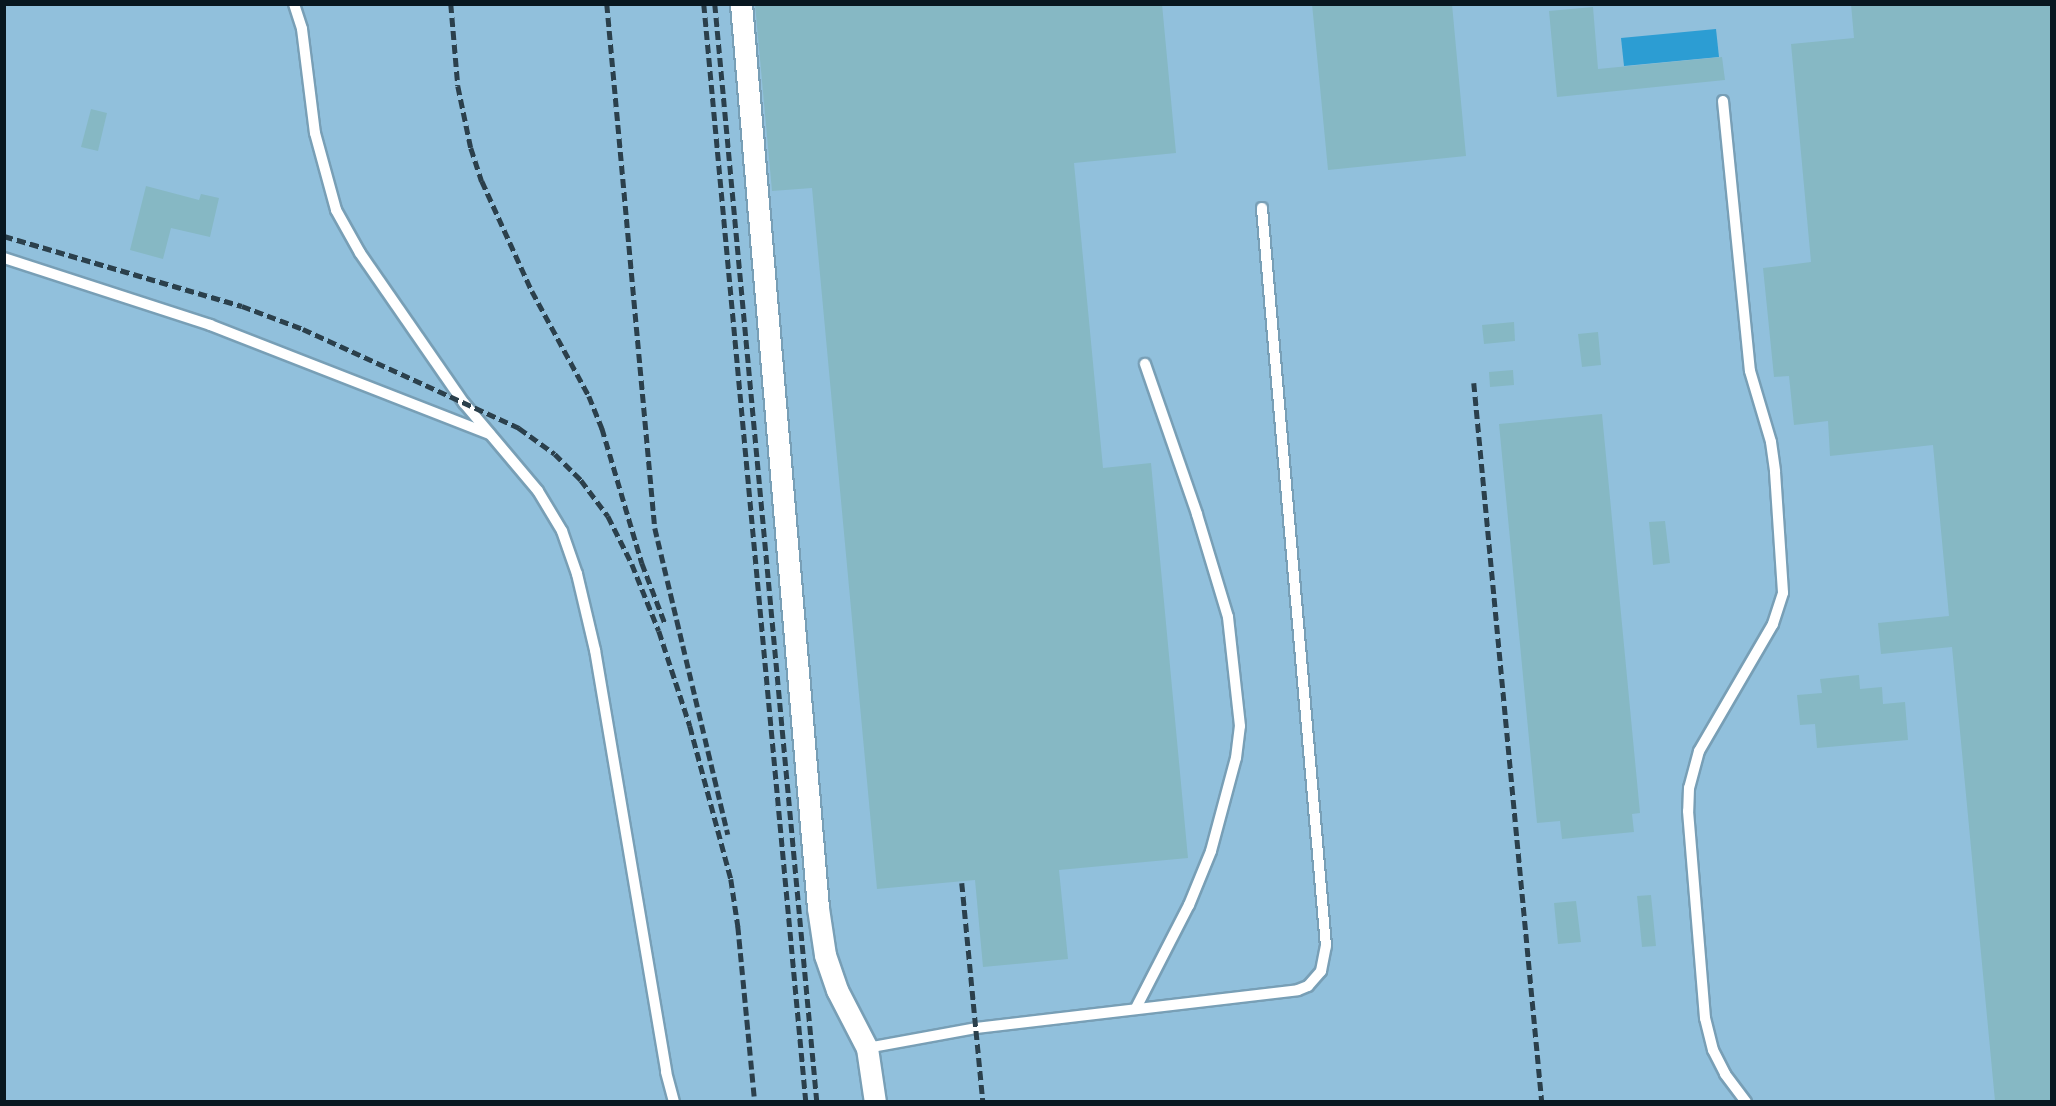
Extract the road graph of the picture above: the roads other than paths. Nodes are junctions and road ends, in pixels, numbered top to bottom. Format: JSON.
{"nodes":[{"id":1,"x":294,"y":4,"type":"edge"},
{"id":2,"x":741,"y":4,"type":"edge"},
{"id":3,"x":1723,"y":102,"type":"dead end"},
{"id":4,"x":1262,"y":208,"type":"dead end"},
{"id":5,"x":4,"y":258,"type":"edge"},
{"id":6,"x":1145,"y":364,"type":"dead end"},
{"id":7,"x":490,"y":434,"type":"junction"},
{"id":8,"x":1136,"y":1008,"type":"junction"},
{"id":9,"x":867,"y":1048,"type":"junction"},
{"id":10,"x":674,"y":1101,"type":"edge"},
{"id":11,"x":875,"y":1101,"type":"edge"},
{"id":12,"x":1746,"y":1101,"type":"edge"}],
"edges":[{"from":1,"to":7,"type":"lane"},
{"from":2,"to":9,"type":"street"},
{"from":3,"to":12,"type":"lane"},
{"from":4,"to":8,"type":"lane"},
{"from":5,"to":7,"type":"lane"},
{"from":6,"to":8,"type":"lane"},
{"from":7,"to":10,"type":"lane"},
{"from":8,"to":9,"type":"lane"},
{"from":9,"to":11,"type":"street"}]}
